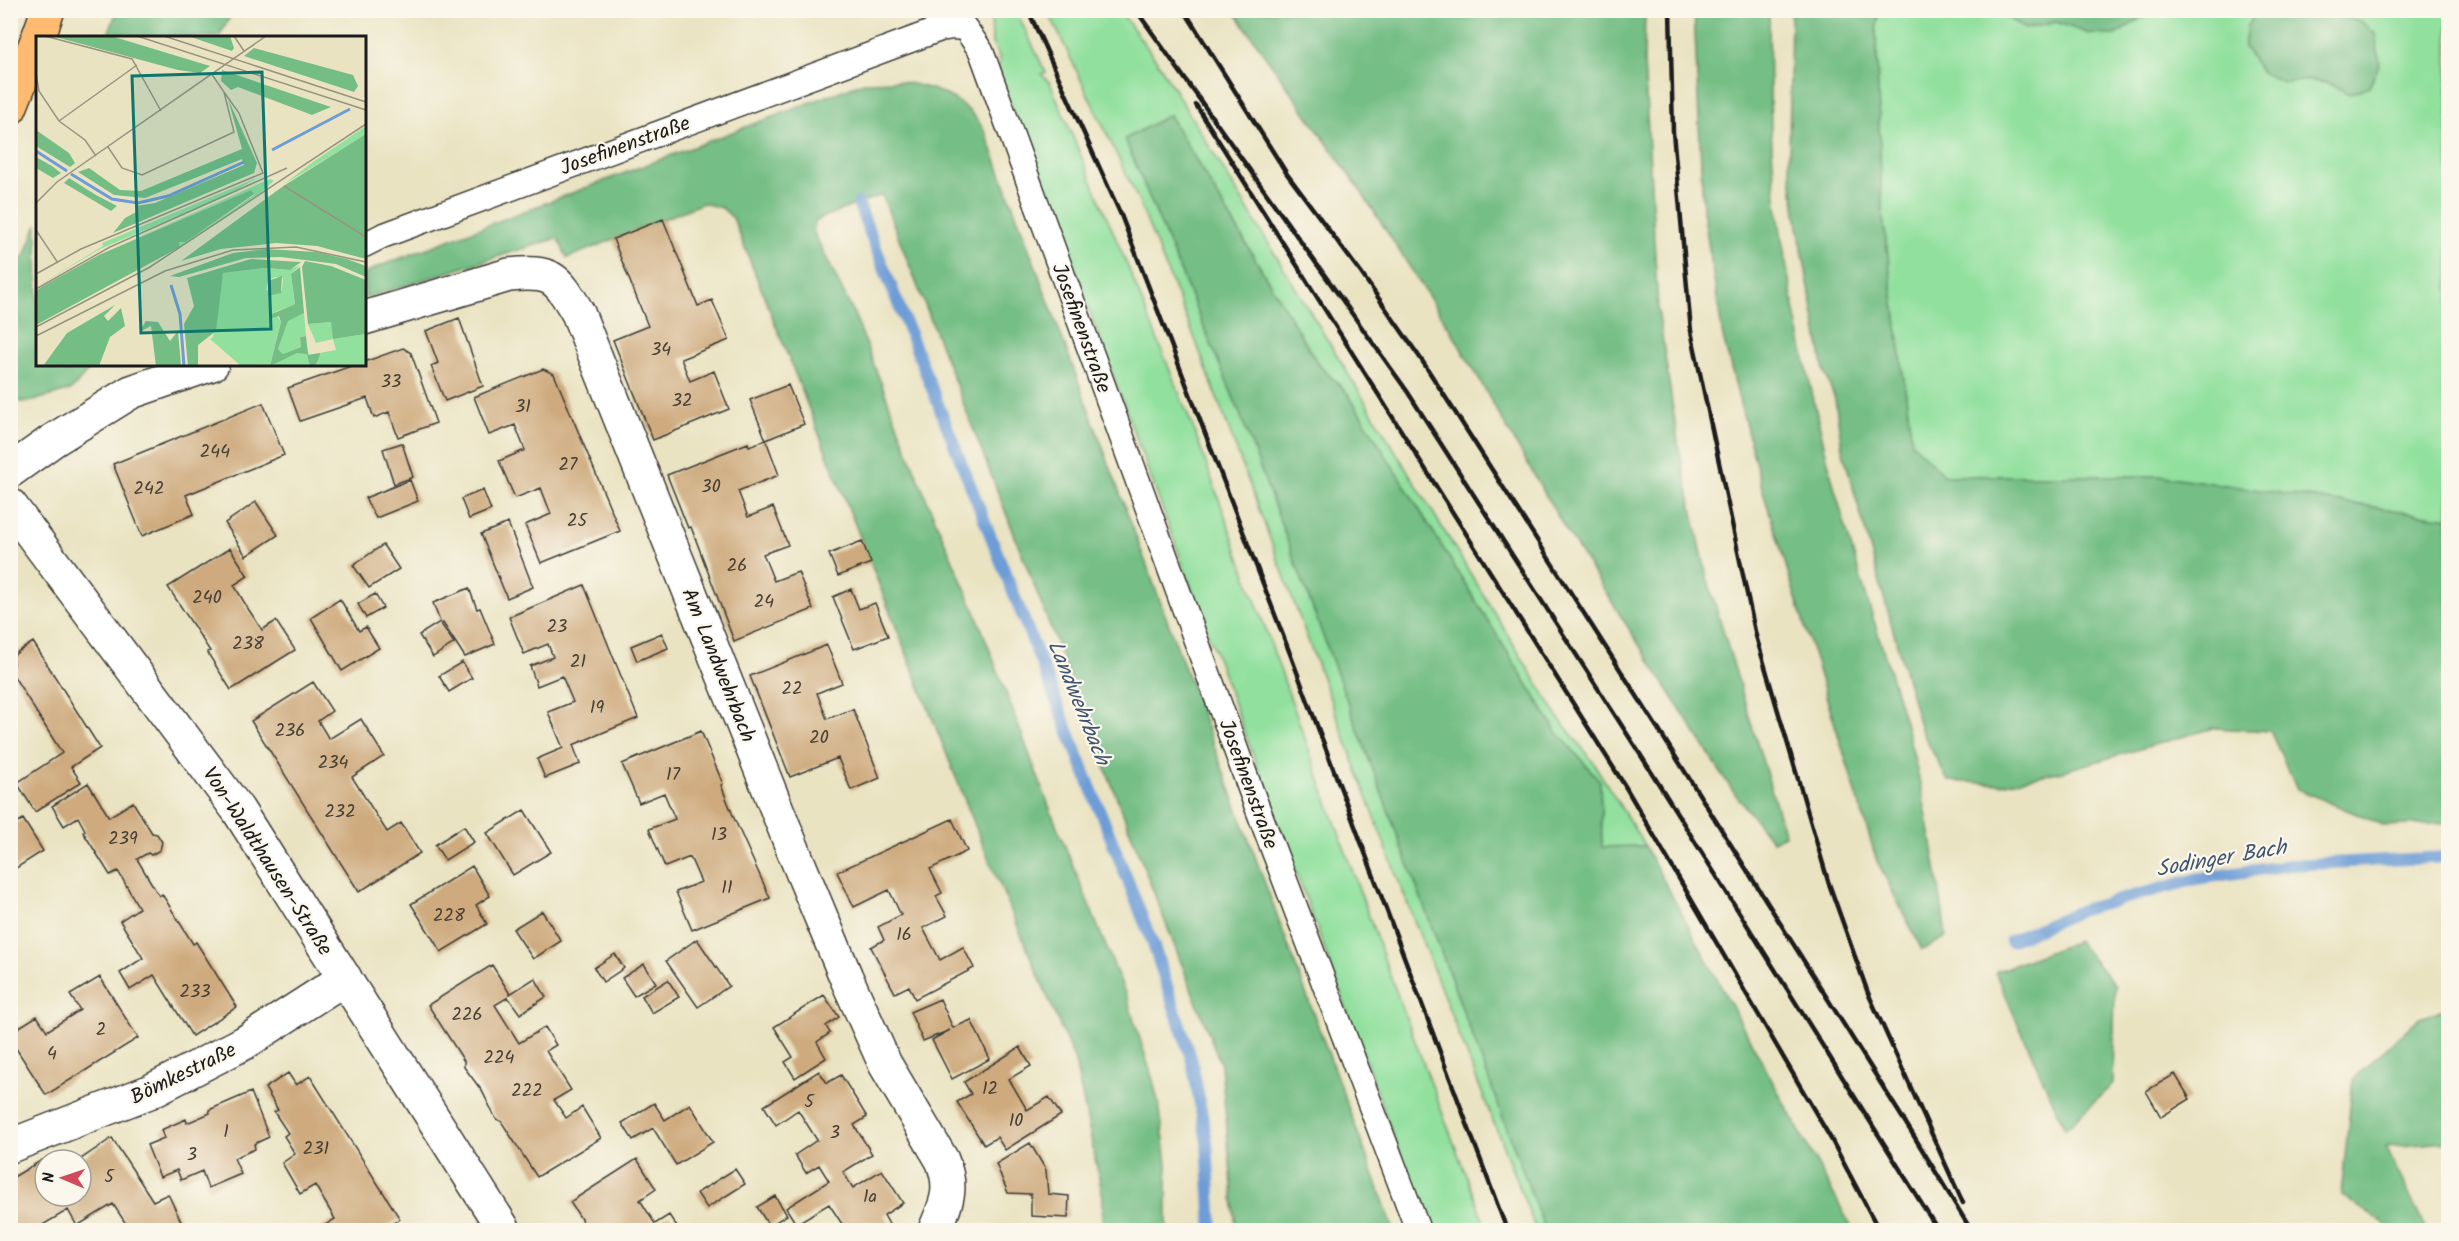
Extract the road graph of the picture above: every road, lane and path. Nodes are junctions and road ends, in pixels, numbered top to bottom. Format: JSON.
{"nodes":[{"id":1,"x":48,"y":10,"type":"edge"},
{"id":2,"x":39,"y":36,"type":"edge"},
{"id":3,"x":36,"y":43,"type":"edge"},
{"id":4,"x":10,"y":108,"type":"edge"},
{"id":5,"x":366,"y":243,"type":"edge"},
{"id":6,"x":366,"y":317,"type":"edge"},
{"id":7,"x":194,"y":367,"type":"edge"},
{"id":8,"x":10,"y":471,"type":"edge"},
{"id":9,"x":10,"y":505,"type":"edge"},
{"id":10,"x":345,"y":978,"type":"junction"},
{"id":11,"x":10,"y":1146,"type":"edge"},
{"id":12,"x":504,"y":1230,"type":"edge"},
{"id":13,"x":935,"y":1230,"type":"edge"},
{"id":14,"x":1418,"y":1230,"type":"edge"}],
"edges":[{"from":1,"to":2,"type":"highway"},
{"from":3,"to":4,"type":"highway"},
{"from":5,"to":14,"type":"lane","name":"Josefinenstraße"},
{"from":6,"to":13,"type":"street","name":"Am Landwehrbach"},
{"from":7,"to":8,"type":"street"},
{"from":9,"to":10,"type":"street","name":"Von-Waldthausen-Straße"},
{"from":10,"to":11,"type":"street","name":"Bömkestraße"},
{"from":10,"to":12,"type":"street","name":"Von-Waldthausen-Straße"}]}
